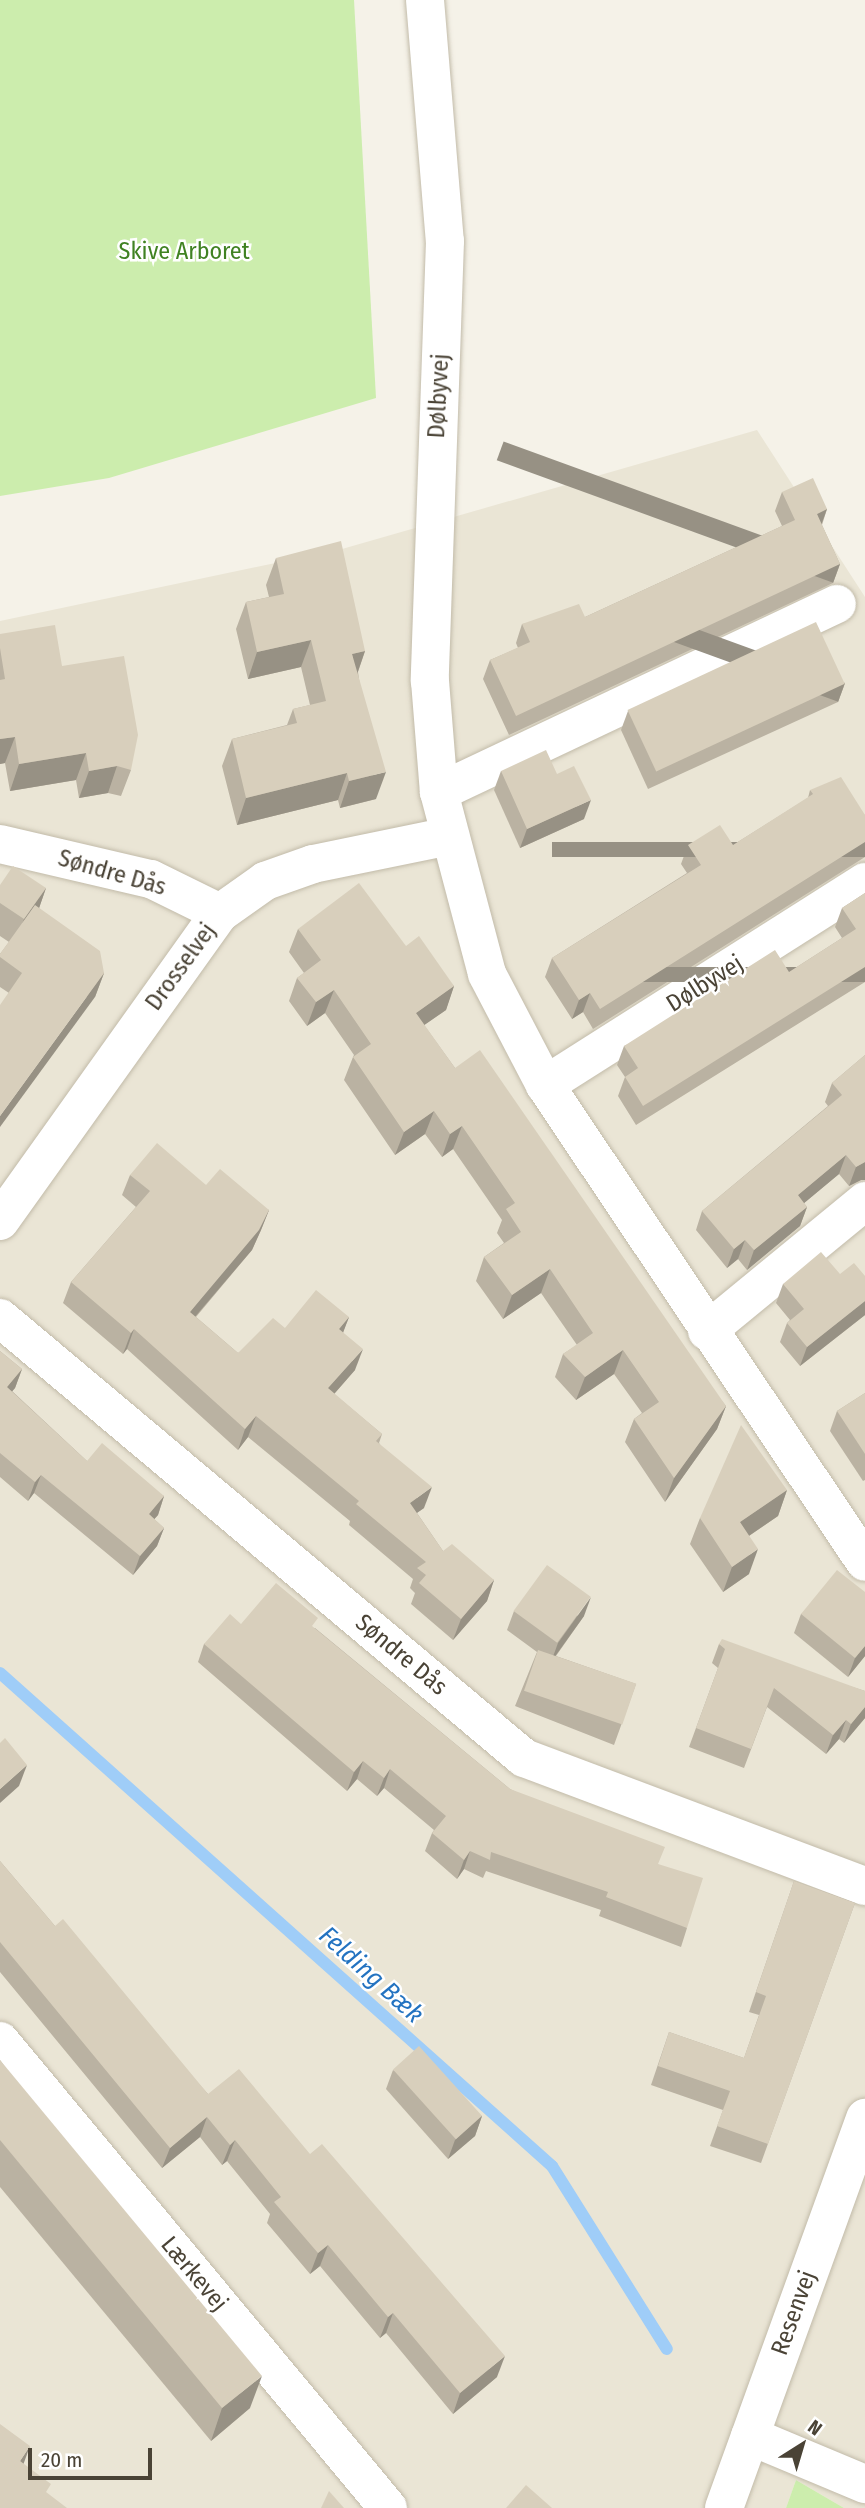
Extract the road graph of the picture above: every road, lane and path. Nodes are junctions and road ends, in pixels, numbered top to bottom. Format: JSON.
{"nodes":[{"id":1,"x":425,"y":0,"type":"edge"},
{"id":2,"x":837,"y":604,"type":"dead end"},
{"id":3,"x":439,"y":792,"type":"junction"},
{"id":4,"x":450,"y":836,"type":"junction"},
{"id":5,"x":0,"y":844,"type":"edge"},
{"id":6,"x":865,"y":882,"type":"edge"},
{"id":7,"x":220,"y":913,"type":"junction"},
{"id":8,"x":545,"y":1085,"type":"junction"},
{"id":9,"x":865,"y":1201,"type":"edge"},
{"id":10,"x":0,"y":1221,"type":"edge"},
{"id":11,"x":0,"y":1318,"type":"edge"},
{"id":12,"x":707,"y":1331,"type":"junction"},
{"id":13,"x":865,"y":1562,"type":"edge"},
{"id":14,"x":865,"y":1886,"type":"edge"},
{"id":15,"x":0,"y":2041,"type":"edge"},
{"id":16,"x":865,"y":2118,"type":"edge"},
{"id":17,"x":750,"y":2436,"type":"junction"},
{"id":18,"x":865,"y":2484,"type":"edge"},
{"id":19,"x":388,"y":2508,"type":"edge"},
{"id":20,"x":724,"y":2508,"type":"edge"}],
"edges":[{"from":1,"to":3,"type":"street","name":"Dølbyvej"},
{"from":2,"to":3,"type":"street"},
{"from":3,"to":4,"type":"street","name":"Dølbyvej"},
{"from":4,"to":7,"type":"street","name":"Drosselvej"},
{"from":4,"to":8,"type":"street","name":"Dølbyvej"},
{"from":5,"to":7,"type":"street","name":"Søndre Dås"},
{"from":6,"to":8,"type":"street","name":"Dølbyvej"},
{"from":7,"to":10,"type":"street","name":"Drosselvej"},
{"from":8,"to":12,"type":"street","name":"Dølbyvej"},
{"from":9,"to":12,"type":"street"},
{"from":11,"to":14,"type":"street","name":"Søndre Dås"},
{"from":12,"to":13,"type":"street","name":"Dølbyvej"},
{"from":15,"to":19,"type":"street","name":"Lærkevej"},
{"from":16,"to":17,"type":"street","name":"Resenvej"},
{"from":17,"to":18,"type":"street"},
{"from":17,"to":20,"type":"street","name":"Resenvej"}]}
